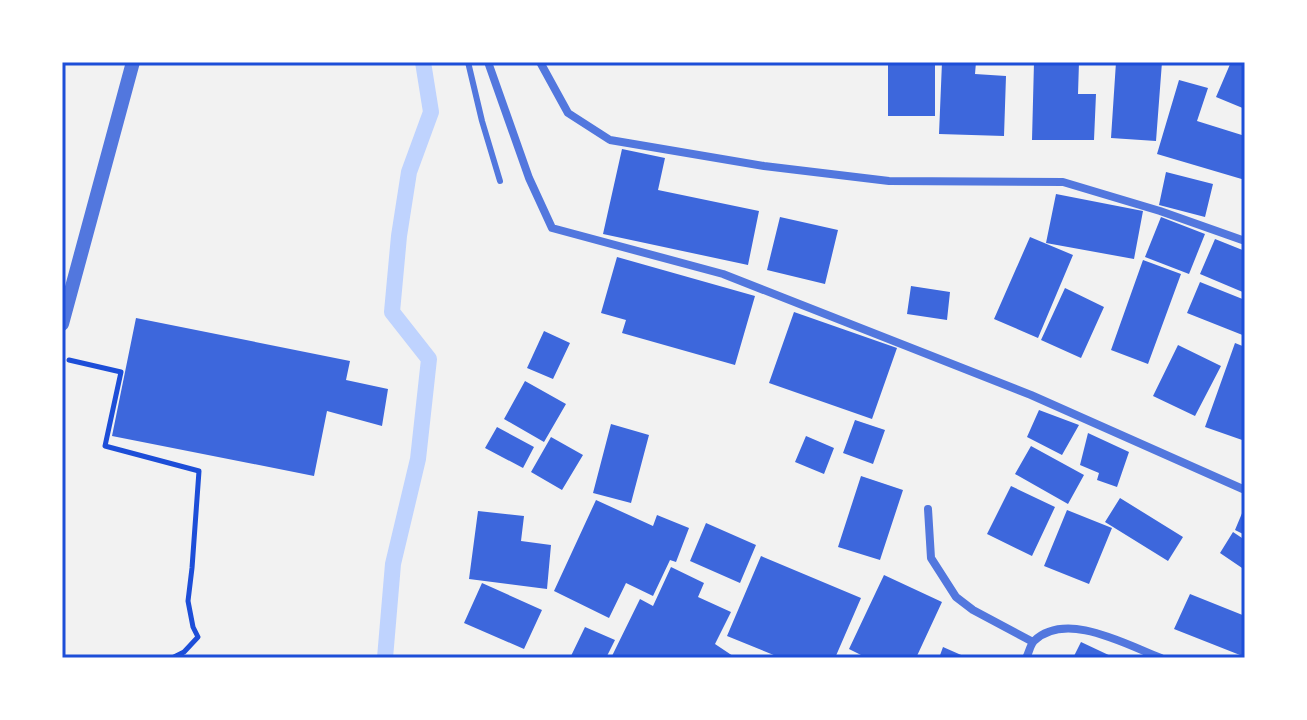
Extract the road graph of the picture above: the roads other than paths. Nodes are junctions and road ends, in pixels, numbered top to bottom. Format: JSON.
{"nodes":[{"id":1,"x":133,"y":62,"type":"edge"},
{"id":2,"x":468,"y":62,"type":"edge"},
{"id":3,"x":488,"y":62,"type":"edge"},
{"id":4,"x":540,"y":62,"type":"edge"},
{"id":5,"x":500,"y":181,"type":"dead end"},
{"id":6,"x":1245,"y":241,"type":"edge"},
{"id":7,"x":62,"y":324,"type":"edge"},
{"id":8,"x":1245,"y":490,"type":"edge"},
{"id":9,"x":928,"y":509,"type":"dead end"},
{"id":10,"x":1033,"y":642,"type":"junction"},
{"id":11,"x":1026,"y":658,"type":"edge"},
{"id":12,"x":1161,"y":658,"type":"edge"}],
"edges":[{"from":1,"to":7,"type":"street"},
{"from":2,"to":5,"type":"lane"},
{"from":3,"to":8,"type":"street"},
{"from":4,"to":6,"type":"street"},
{"from":9,"to":10,"type":"street"},
{"from":10,"to":11,"type":"street"},
{"from":10,"to":12,"type":"street"}]}
